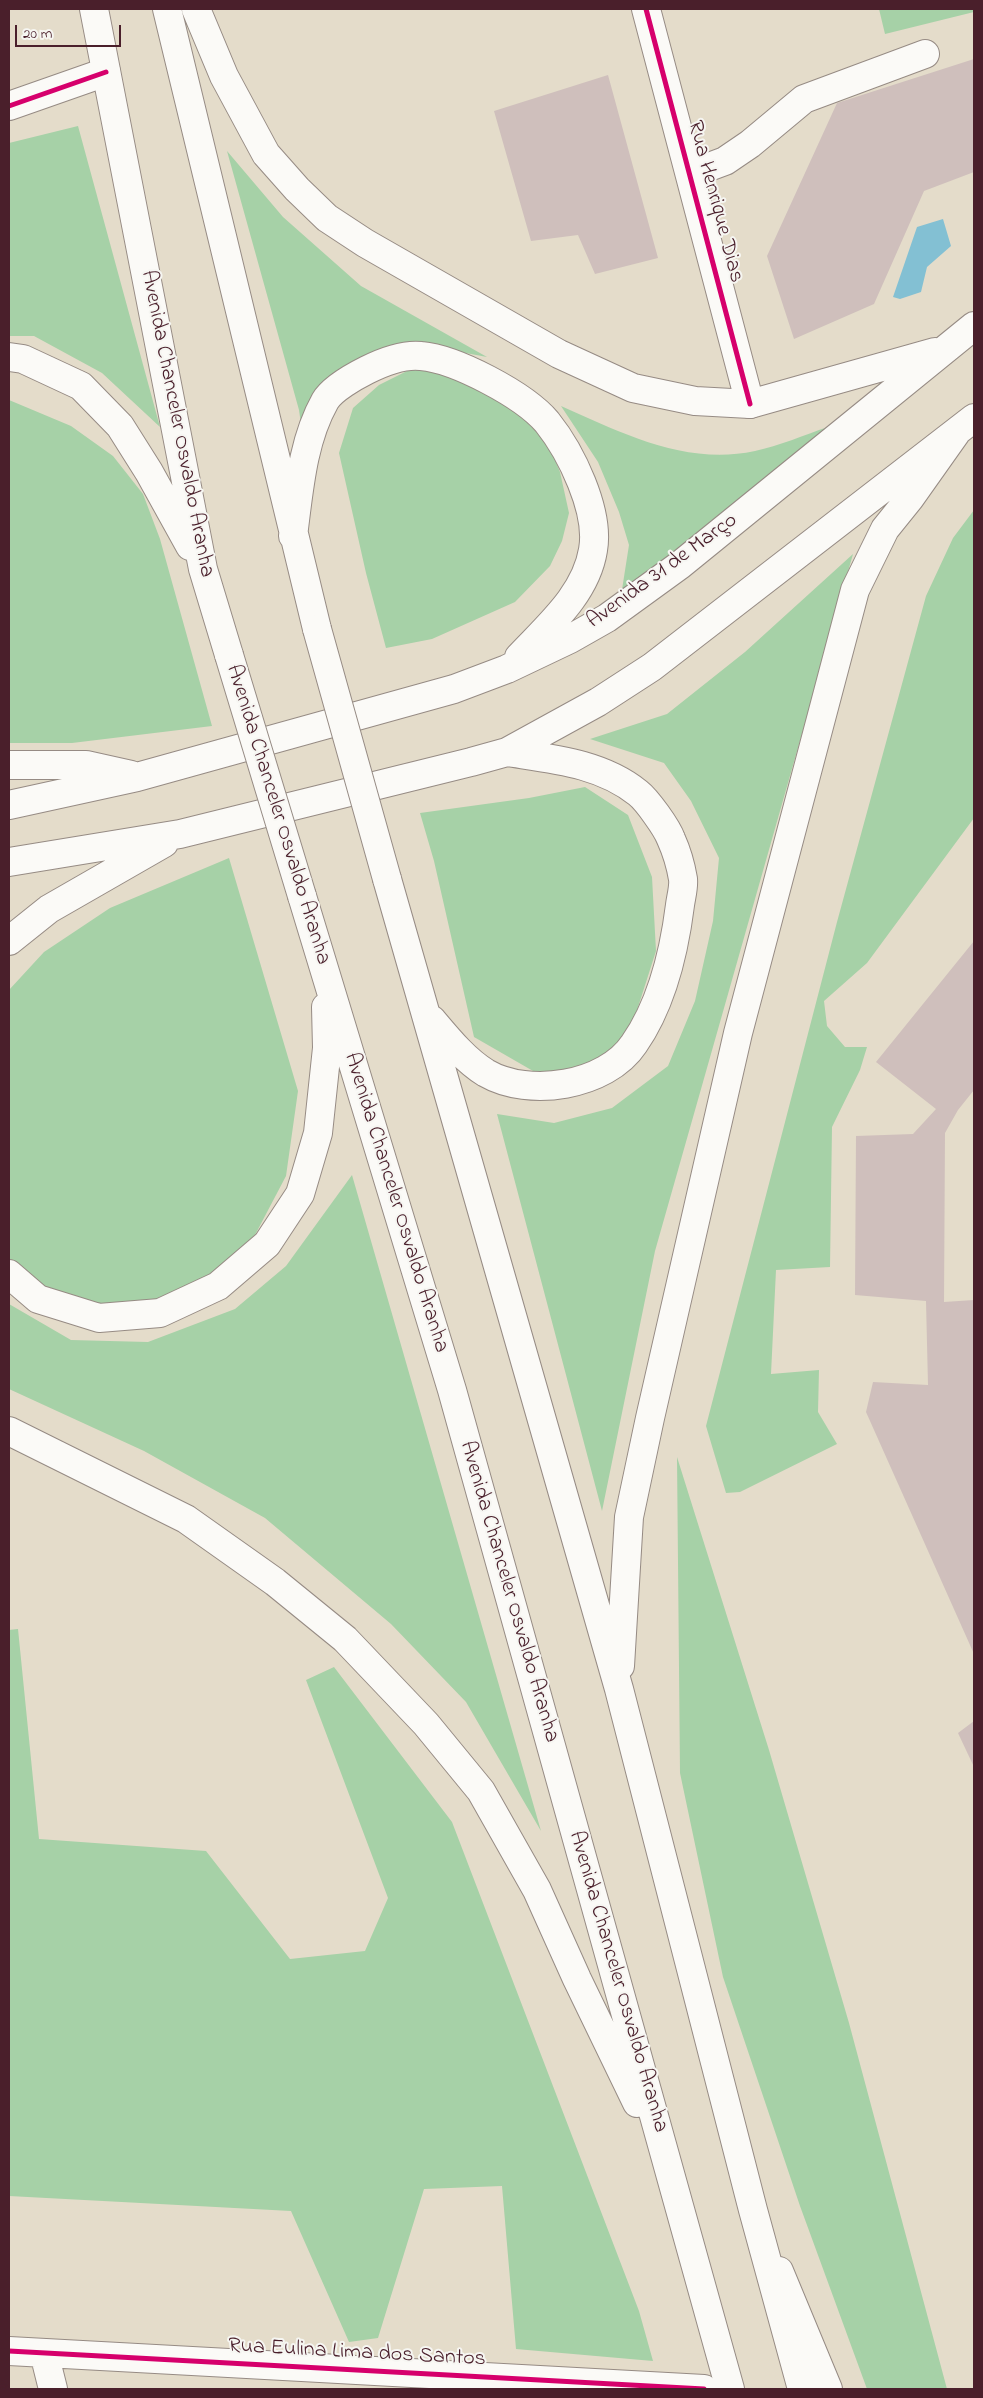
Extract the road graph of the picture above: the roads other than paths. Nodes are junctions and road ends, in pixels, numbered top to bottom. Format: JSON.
{"nodes":[{"id":1,"x":94,"y":9,"type":"edge"},
{"id":2,"x":167,"y":9,"type":"edge"},
{"id":3,"x":196,"y":9,"type":"edge"},
{"id":4,"x":646,"y":9,"type":"edge"},
{"id":5,"x":925,"y":54,"type":"dead end"},
{"id":6,"x":106,"y":72,"type":"junction"},
{"id":7,"x":9,"y":106,"type":"edge"},
{"id":8,"x":690,"y":174,"type":"junction"},
{"id":9,"x":974,"y":326,"type":"edge"},
{"id":10,"x":946,"y":349,"type":"junction"},
{"id":11,"x":9,"y":357,"type":"edge"},
{"id":12,"x":750,"y":404,"type":"junction"},
{"id":13,"x":965,"y":425,"type":"edge"},
{"id":14,"x":293,"y":536,"type":"junction"},
{"id":15,"x":203,"y":569,"type":"junction"},
{"id":16,"x":507,"y":669,"type":"junction"},
{"id":17,"x":507,"y":752,"type":"junction"},
{"id":18,"x":9,"y":765,"type":"edge"},
{"id":19,"x":137,"y":776,"type":"junction"},
{"id":20,"x":9,"y":805,"type":"edge"},
{"id":21,"x":180,"y":834,"type":"junction"},
{"id":22,"x":9,"y":862,"type":"edge"},
{"id":23,"x":9,"y":941,"type":"edge"},
{"id":24,"x":325,"y":973,"type":"junction"},
{"id":25,"x":426,"y":1012,"type":"junction"},
{"id":26,"x":9,"y":1274,"type":"edge"},
{"id":27,"x":9,"y":1431,"type":"edge"},
{"id":28,"x":619,"y":1689,"type":"junction"},
{"id":29,"x":668,"y":2166,"type":"junction"},
{"id":30,"x":753,"y":2210,"type":"junction"},
{"id":31,"x":9,"y":2350,"type":"edge"},
{"id":32,"x":44,"y":2353,"type":"junction"},
{"id":33,"x":54,"y":2389,"type":"edge"},
{"id":34,"x":704,"y":2389,"type":"edge"},
{"id":35,"x":730,"y":2389,"type":"edge"},
{"id":36,"x":802,"y":2389,"type":"edge"},
{"id":37,"x":828,"y":2389,"type":"edge"}],
"edges":[{"from":1,"to":6,"type":"main road","name":"Avenida Chanceler Osvaldo Aranha"},
{"from":2,"to":14,"type":"main road"},
{"from":3,"to":12,"type":"main road"},
{"from":4,"to":8,"type":"main road","name":"Rua Henrique Dias"},
{"from":5,"to":8,"type":"main road"},
{"from":6,"to":7,"type":"main road"},
{"from":6,"to":15,"type":"main road","name":"Avenida Chanceler Osvaldo Aranha"},
{"from":8,"to":12,"type":"main road","name":"Rua Henrique Dias"},
{"from":9,"to":10,"type":"main road","name":"Avenida 31 de Março"},
{"from":10,"to":12,"type":"main road"},
{"from":10,"to":16,"type":"main road","name":"Avenida 31 de Março"},
{"from":11,"to":15,"type":"main road"},
{"from":13,"to":17,"type":"main road"},
{"from":13,"to":28,"type":"main road"},
{"from":14,"to":16,"type":"main road"},
{"from":14,"to":25,"type":"main road","bridge":true},
{"from":15,"to":24,"type":"main road","name":"Avenida Chanceler Osvaldo Aranha","bridge":true},
{"from":16,"to":19,"type":"main road","name":"Avenida 31 de Março"},
{"from":17,"to":21,"type":"main road"},
{"from":17,"to":25,"type":"main road"},
{"from":18,"to":19,"type":"main road"},
{"from":19,"to":20,"type":"main road","name":"Avenida 31 de Março"},
{"from":21,"to":22,"type":"main road"},
{"from":21,"to":23,"type":"main road"},
{"from":24,"to":26,"type":"main road"},
{"from":24,"to":29,"type":"main road","name":"Avenida Chanceler Osvaldo Aranha"},
{"from":25,"to":28,"type":"main road"},
{"from":27,"to":29,"type":"main road"},
{"from":28,"to":30,"type":"main road"},
{"from":29,"to":35,"type":"main road","name":"Avenida Chanceler Osvaldo Aranha"},
{"from":30,"to":36,"type":"main road"},
{"from":30,"to":37,"type":"main road"},
{"from":31,"to":32,"type":"main road","name":"Rua Eulina Lima dos Santos"},
{"from":32,"to":33,"type":"main road"},
{"from":32,"to":34,"type":"main road","name":"Rua Eulina Lima dos Santos"}]}
